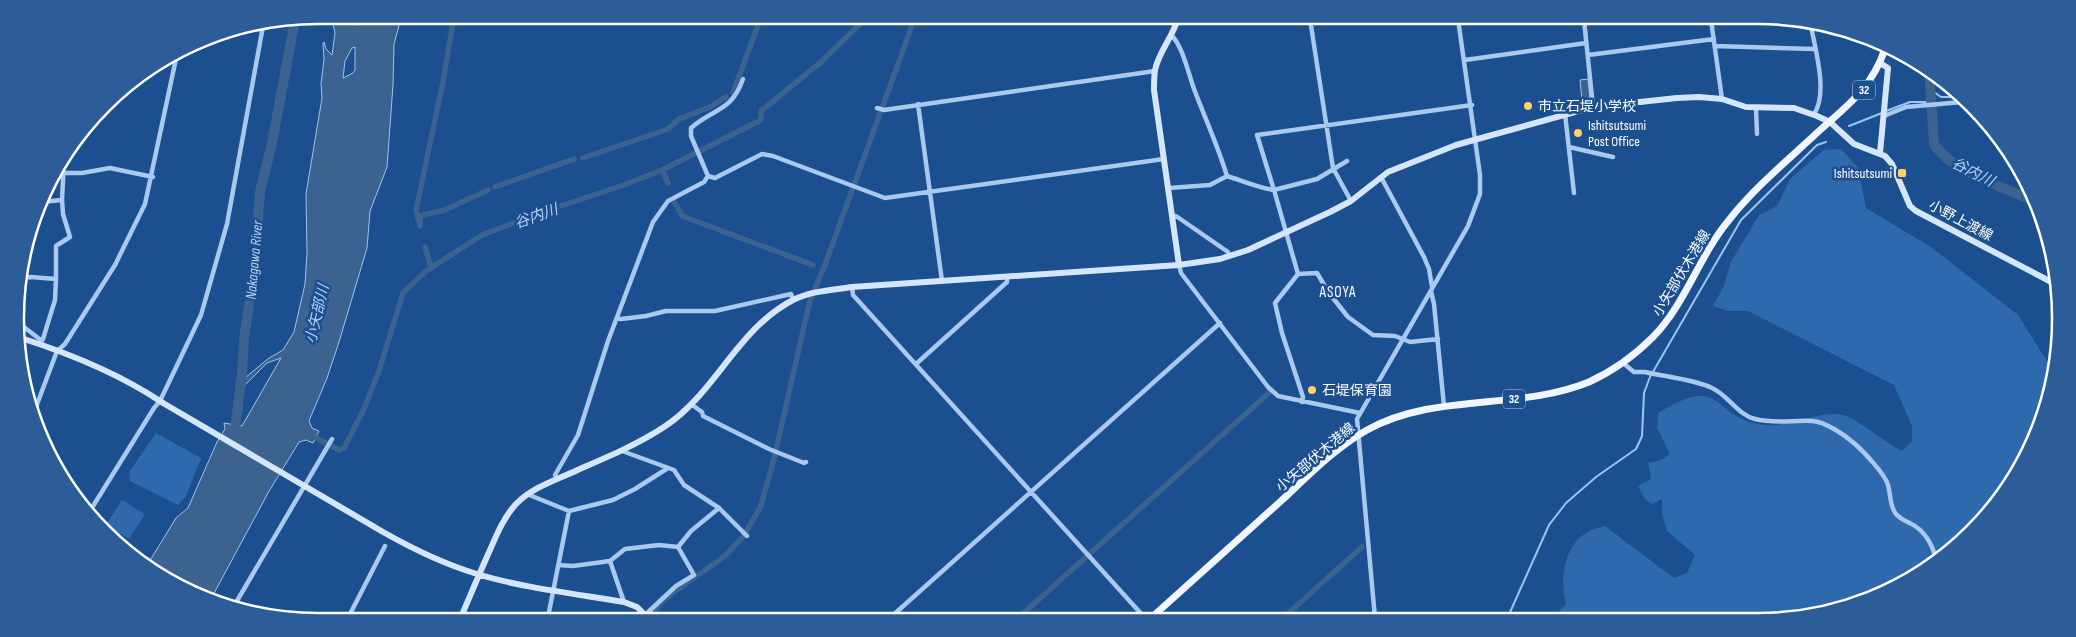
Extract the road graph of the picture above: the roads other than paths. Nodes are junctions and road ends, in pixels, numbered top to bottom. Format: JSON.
{"nodes":[{"id":1,"x":1176,"y":24,"type":"edge"},
{"id":2,"x":1311,"y":24,"type":"edge"},
{"id":3,"x":1459,"y":24,"type":"edge"},
{"id":4,"x":1584,"y":24,"type":"edge"},
{"id":5,"x":1712,"y":24,"type":"edge"},
{"id":6,"x":1811,"y":28,"type":"edge"},
{"id":7,"x":262,"y":29,"type":"edge"},
{"id":8,"x":1172,"y":36,"type":"junction"},
{"id":9,"x":1714,"y":39,"type":"junction"},
{"id":10,"x":1586,"y":43,"type":"junction"},
{"id":11,"x":1715,"y":46,"type":"junction"},
{"id":12,"x":1814,"y":49,"type":"junction"},
{"id":13,"x":1885,"y":52,"type":"edge"},
{"id":14,"x":1588,"y":55,"type":"junction"},
{"id":15,"x":1464,"y":60,"type":"junction"},
{"id":16,"x":175,"y":61,"type":"edge"},
{"id":17,"x":1880,"y":63,"type":"junction"},
{"id":18,"x":1155,"y":71,"type":"junction"},
{"id":19,"x":743,"y":79,"type":"dead end"},
{"id":20,"x":1722,"y":99,"type":"junction"},
{"id":21,"x":1958,"y":102,"type":"edge"},
{"id":22,"x":918,"y":104,"type":"junction"},
{"id":23,"x":1472,"y":105,"type":"junction"},
{"id":24,"x":1593,"y":107,"type":"junction"},
{"id":25,"x":877,"y":108,"type":"dead end"},
{"id":26,"x":1756,"y":108,"type":"junction"},
{"id":27,"x":1565,"y":114,"type":"junction"},
{"id":28,"x":1814,"y":114,"type":"junction"},
{"id":29,"x":1884,"y":116,"type":"junction"},
{"id":30,"x":1830,"y":122,"type":"junction"},
{"id":31,"x":1325,"y":124,"type":"junction"},
{"id":32,"x":1757,"y":134,"type":"dead end"},
{"id":33,"x":1475,"y":139,"type":"junction"},
{"id":34,"x":1569,"y":147,"type":"junction"},
{"id":35,"x":1880,"y":153,"type":"junction"},
{"id":36,"x":1613,"y":156,"type":"dead end"},
{"id":37,"x":1164,"y":159,"type":"junction"},
{"id":38,"x":1347,"y":161,"type":"dead end"},
{"id":39,"x":1332,"y":168,"type":"junction"},
{"id":40,"x":64,"y":172,"type":"joint"},
{"id":41,"x":707,"y":173,"type":"junction"},
{"id":42,"x":1227,"y":176,"type":"junction"},
{"id":43,"x":153,"y":177,"type":"junction"},
{"id":44,"x":1381,"y":177,"type":"junction"},
{"id":45,"x":1169,"y":188,"type":"junction"},
{"id":46,"x":1274,"y":190,"type":"junction"},
{"id":47,"x":930,"y":192,"type":"junction"},
{"id":48,"x":1574,"y":193,"type":"dead end"},
{"id":49,"x":62,"y":200,"type":"junction"},
{"id":50,"x":48,"y":201,"type":"edge"},
{"id":51,"x":1350,"y":201,"type":"junction"},
{"id":52,"x":1173,"y":217,"type":"junction"},
{"id":53,"x":1286,"y":233,"type":"junction"},
{"id":54,"x":1229,"y":256,"type":"junction"},
{"id":55,"x":1179,"y":265,"type":"junction"},
{"id":56,"x":1298,"y":274,"type":"junction"},
{"id":57,"x":26,"y":277,"type":"edge"},
{"id":58,"x":1007,"y":277,"type":"junction"},
{"id":59,"x":56,"y":280,"type":"junction"},
{"id":60,"x":942,"y":281,"type":"junction"},
{"id":61,"x":2050,"y":281,"type":"edge"},
{"id":62,"x":852,"y":287,"type":"junction"},
{"id":63,"x":1432,"y":289,"type":"junction"},
{"id":64,"x":794,"y":300,"type":"junction"},
{"id":65,"x":617,"y":318,"type":"junction"},
{"id":66,"x":1220,"y":323,"type":"junction"},
{"id":67,"x":24,"y":327,"type":"edge"},
{"id":68,"x":24,"y":339,"type":"edge"},
{"id":69,"x":1438,"y":339,"type":"junction"},
{"id":70,"x":1402,"y":340,"type":"junction"},
{"id":71,"x":42,"y":342,"type":"junction"},
{"id":72,"x":57,"y":351,"type":"junction"},
{"id":73,"x":1623,"y":363,"type":"junction"},
{"id":74,"x":916,"y":364,"type":"junction"},
{"id":75,"x":161,"y":402,"type":"junction"},
{"id":76,"x":1302,"y":402,"type":"junction"},
{"id":77,"x":691,"y":404,"type":"junction"},
{"id":78,"x":37,"y":405,"type":"edge"},
{"id":79,"x":1444,"y":406,"type":"junction"},
{"id":80,"x":1360,"y":413,"type":"junction"},
{"id":81,"x":1358,"y":436,"type":"junction"},
{"id":82,"x":332,"y":439,"type":"dead end"},
{"id":83,"x":622,"y":451,"type":"junction"},
{"id":84,"x":806,"y":462,"type":"dead end"},
{"id":85,"x":668,"y":468,"type":"junction"},
{"id":86,"x":557,"y":479,"type":"junction"},
{"id":87,"x":303,"y":485,"type":"junction"},
{"id":88,"x":1030,"y":492,"type":"junction"},
{"id":89,"x":527,"y":494,"type":"junction"},
{"id":90,"x":92,"y":507,"type":"edge"},
{"id":91,"x":718,"y":508,"type":"junction"},
{"id":92,"x":569,"y":511,"type":"junction"},
{"id":93,"x":747,"y":536,"type":"dead end"},
{"id":94,"x":385,"y":546,"type":"dead end"},
{"id":95,"x":678,"y":546,"type":"junction"},
{"id":96,"x":1934,"y":554,"type":"edge"},
{"id":97,"x":610,"y":560,"type":"junction"},
{"id":98,"x":558,"y":565,"type":"junction"},
{"id":99,"x":479,"y":574,"type":"junction"},
{"id":100,"x":555,"y":590,"type":"junction"},
{"id":101,"x":237,"y":601,"type":"edge"},
{"id":102,"x":624,"y":602,"type":"junction"},
{"id":103,"x":351,"y":613,"type":"edge"},
{"id":104,"x":462,"y":613,"type":"edge"},
{"id":105,"x":549,"y":613,"type":"edge"},
{"id":106,"x":642,"y":613,"type":"edge"},
{"id":107,"x":648,"y":613,"type":"edge"},
{"id":108,"x":897,"y":613,"type":"edge"},
{"id":109,"x":1140,"y":613,"type":"edge"},
{"id":110,"x":1157,"y":613,"type":"edge"},
{"id":111,"x":1375,"y":613,"type":"edge"}],
"edges":[{"from":1,"to":8,"type":"street"},
{"from":2,"to":31,"type":"street"},
{"from":3,"to":15,"type":"street"},
{"from":4,"to":10,"type":"street"},
{"from":5,"to":9,"type":"street"},
{"from":6,"to":12,"type":"street"},
{"from":7,"to":75,"type":"street"},
{"from":8,"to":18,"type":"street"},
{"from":8,"to":42,"type":"street"},
{"from":9,"to":11,"type":"street"},
{"from":9,"to":14,"type":"street"},
{"from":10,"to":14,"type":"street"},
{"from":10,"to":15,"type":"street"},
{"from":11,"to":12,"type":"street"},
{"from":11,"to":20,"type":"street"},
{"from":12,"to":28,"type":"street"},
{"from":13,"to":17,"type":"main road","name":"小矢部伏木港線","number":"32"},
{"from":14,"to":24,"type":"street"},
{"from":15,"to":23,"type":"street"},
{"from":16,"to":43,"type":"street"},
{"from":17,"to":29,"type":"street"},
{"from":17,"to":30,"type":"main road","name":"小矢部伏木港線","number":"32"},
{"from":18,"to":22,"type":"street"},
{"from":18,"to":37,"type":"street"},
{"from":19,"to":41,"type":"street"},
{"from":20,"to":24,"type":"street"},
{"from":20,"to":26,"type":"street"},
{"from":21,"to":29,"type":"street"},
{"from":22,"to":25,"type":"street"},
{"from":22,"to":47,"type":"street"},
{"from":23,"to":31,"type":"street"},
{"from":23,"to":33,"type":"street"},
{"from":24,"to":27,"type":"street"},
{"from":26,"to":28,"type":"street"},
{"from":26,"to":32,"type":"street"},
{"from":27,"to":33,"type":"street"},
{"from":27,"to":34,"type":"street"},
{"from":28,"to":30,"type":"street"},
{"from":29,"to":35,"type":"street"},
{"from":30,"to":35,"type":"street"},
{"from":30,"to":73,"type":"main road","name":"小矢部伏木港線","number":"32"},
{"from":31,"to":39,"type":"street"},
{"from":31,"to":46,"type":"street"},
{"from":33,"to":44,"type":"street"},
{"from":33,"to":63,"type":"street"},
{"from":34,"to":36,"type":"street"},
{"from":34,"to":48,"type":"street"},
{"from":35,"to":61,"type":"street","name":"小野上渡線"},
{"from":37,"to":45,"type":"street"},
{"from":37,"to":47,"type":"street"},
{"from":38,"to":39,"type":"street"},
{"from":39,"to":46,"type":"street"},
{"from":39,"to":51,"type":"street"},
{"from":40,"to":43,"type":"street"},
{"from":40,"to":49,"type":"street"},
{"from":41,"to":47,"type":"street"},
{"from":41,"to":65,"type":"street"},
{"from":42,"to":45,"type":"street"},
{"from":42,"to":46,"type":"street"},
{"from":43,"to":72,"type":"street"},
{"from":44,"to":51,"type":"street"},
{"from":44,"to":63,"type":"street"},
{"from":45,"to":52,"type":"street"},
{"from":46,"to":53,"type":"street"},
{"from":47,"to":60,"type":"street"},
{"from":49,"to":50,"type":"street"},
{"from":49,"to":59,"type":"street"},
{"from":51,"to":53,"type":"street"},
{"from":52,"to":54,"type":"street"},
{"from":52,"to":55,"type":"street"},
{"from":53,"to":54,"type":"street"},
{"from":53,"to":56,"type":"street"},
{"from":54,"to":55,"type":"street"},
{"from":55,"to":58,"type":"street"},
{"from":55,"to":66,"type":"street"},
{"from":56,"to":70,"type":"street"},
{"from":56,"to":76,"type":"street"},
{"from":57,"to":59,"type":"street"},
{"from":58,"to":60,"type":"street"},
{"from":58,"to":74,"type":"street"},
{"from":59,"to":71,"type":"street"},
{"from":60,"to":62,"type":"street"},
{"from":62,"to":64,"type":"street"},
{"from":62,"to":74,"type":"street"},
{"from":63,"to":69,"type":"street"},
{"from":63,"to":70,"type":"street"},
{"from":64,"to":65,"type":"street"},
{"from":64,"to":77,"type":"street"},
{"from":65,"to":86,"type":"street"},
{"from":66,"to":76,"type":"street"},
{"from":66,"to":88,"type":"street"},
{"from":67,"to":71,"type":"street"},
{"from":68,"to":71,"type":"street"},
{"from":69,"to":70,"type":"street"},
{"from":69,"to":79,"type":"street"},
{"from":70,"to":80,"type":"street"},
{"from":71,"to":72,"type":"street"},
{"from":72,"to":75,"type":"street"},
{"from":72,"to":78,"type":"street"},
{"from":73,"to":79,"type":"main road","name":"小矢部伏木港線","number":"32"},
{"from":73,"to":96,"type":"street"},
{"from":74,"to":88,"type":"street"},
{"from":75,"to":87,"type":"street"},
{"from":75,"to":90,"type":"street"},
{"from":76,"to":80,"type":"street"},
{"from":77,"to":83,"type":"street"},
{"from":77,"to":84,"type":"street"},
{"from":79,"to":81,"type":"main road","name":"小矢部伏木港線","number":"32"},
{"from":80,"to":81,"type":"street"},
{"from":81,"to":110,"type":"main road","name":"小矢部伏木港線","number":"32"},
{"from":81,"to":111,"type":"street"},
{"from":82,"to":87,"type":"street"},
{"from":83,"to":85,"type":"street"},
{"from":83,"to":86,"type":"street"},
{"from":85,"to":91,"type":"street"},
{"from":85,"to":92,"type":"street"},
{"from":86,"to":89,"type":"street"},
{"from":87,"to":99,"type":"street"},
{"from":87,"to":101,"type":"street"},
{"from":88,"to":108,"type":"street"},
{"from":88,"to":109,"type":"street"},
{"from":89,"to":92,"type":"street"},
{"from":89,"to":99,"type":"street"},
{"from":91,"to":93,"type":"street"},
{"from":91,"to":95,"type":"street"},
{"from":92,"to":98,"type":"street"},
{"from":94,"to":103,"type":"street"},
{"from":95,"to":97,"type":"street"},
{"from":95,"to":107,"type":"street"},
{"from":97,"to":98,"type":"street"},
{"from":97,"to":102,"type":"street"},
{"from":98,"to":100,"type":"street"},
{"from":99,"to":100,"type":"street"},
{"from":99,"to":104,"type":"street"},
{"from":100,"to":102,"type":"street"},
{"from":100,"to":105,"type":"street"},
{"from":102,"to":106,"type":"street"}]}
